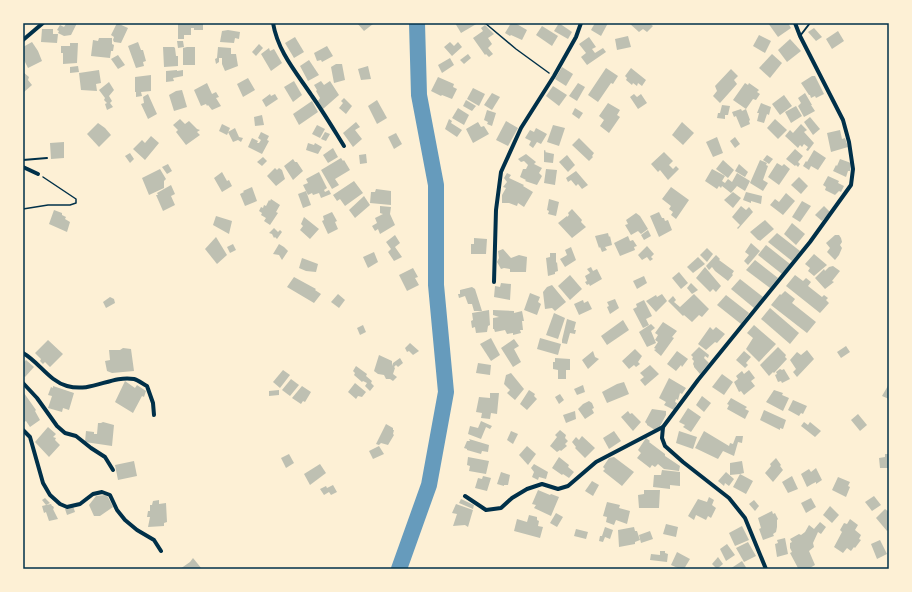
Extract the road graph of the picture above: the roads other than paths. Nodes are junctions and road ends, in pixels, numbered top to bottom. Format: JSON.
{"nodes":[{"id":1,"x":43,"y":23,"type":"edge"},
{"id":2,"x":273,"y":23,"type":"edge"},
{"id":3,"x":581,"y":23,"type":"edge"},
{"id":4,"x":795,"y":23,"type":"edge"},
{"id":5,"x":810,"y":23,"type":"edge"},
{"id":6,"x":800,"y":36,"type":"junction"},
{"id":7,"x":23,"y":40,"type":"edge"},
{"id":8,"x":344,"y":146,"type":"dead end"},
{"id":9,"x":47,"y":158,"type":"dead end"},
{"id":10,"x":23,"y":160,"type":"edge"},
{"id":11,"x":23,"y":167,"type":"edge"},
{"id":12,"x":38,"y":174,"type":"road end"},
{"id":13,"x":494,"y":282,"type":"dead end"},
{"id":14,"x":23,"y":353,"type":"edge"},
{"id":15,"x":23,"y":383,"type":"edge"},
{"id":16,"x":154,"y":415,"type":"dead end"},
{"id":17,"x":663,"y":427,"type":"junction"},
{"id":18,"x":23,"y":430,"type":"edge"},
{"id":19,"x":113,"y":470,"type":"dead end"},
{"id":20,"x":465,"y":496,"type":"dead end"},
{"id":21,"x":161,"y":551,"type":"dead end"},
{"id":22,"x":766,"y":569,"type":"edge"}],
"edges":[{"from":1,"to":7,"type":"street"},
{"from":2,"to":8,"type":"street"},
{"from":3,"to":13,"type":"street"},
{"from":4,"to":6,"type":"street"},
{"from":5,"to":6,"type":"lane"},
{"from":6,"to":17,"type":"street"},
{"from":9,"to":10,"type":"lane"},
{"from":11,"to":12,"type":"street"},
{"from":14,"to":16,"type":"street"},
{"from":15,"to":19,"type":"street"},
{"from":17,"to":20,"type":"street"},
{"from":17,"to":22,"type":"street"},
{"from":18,"to":21,"type":"street"}]}
